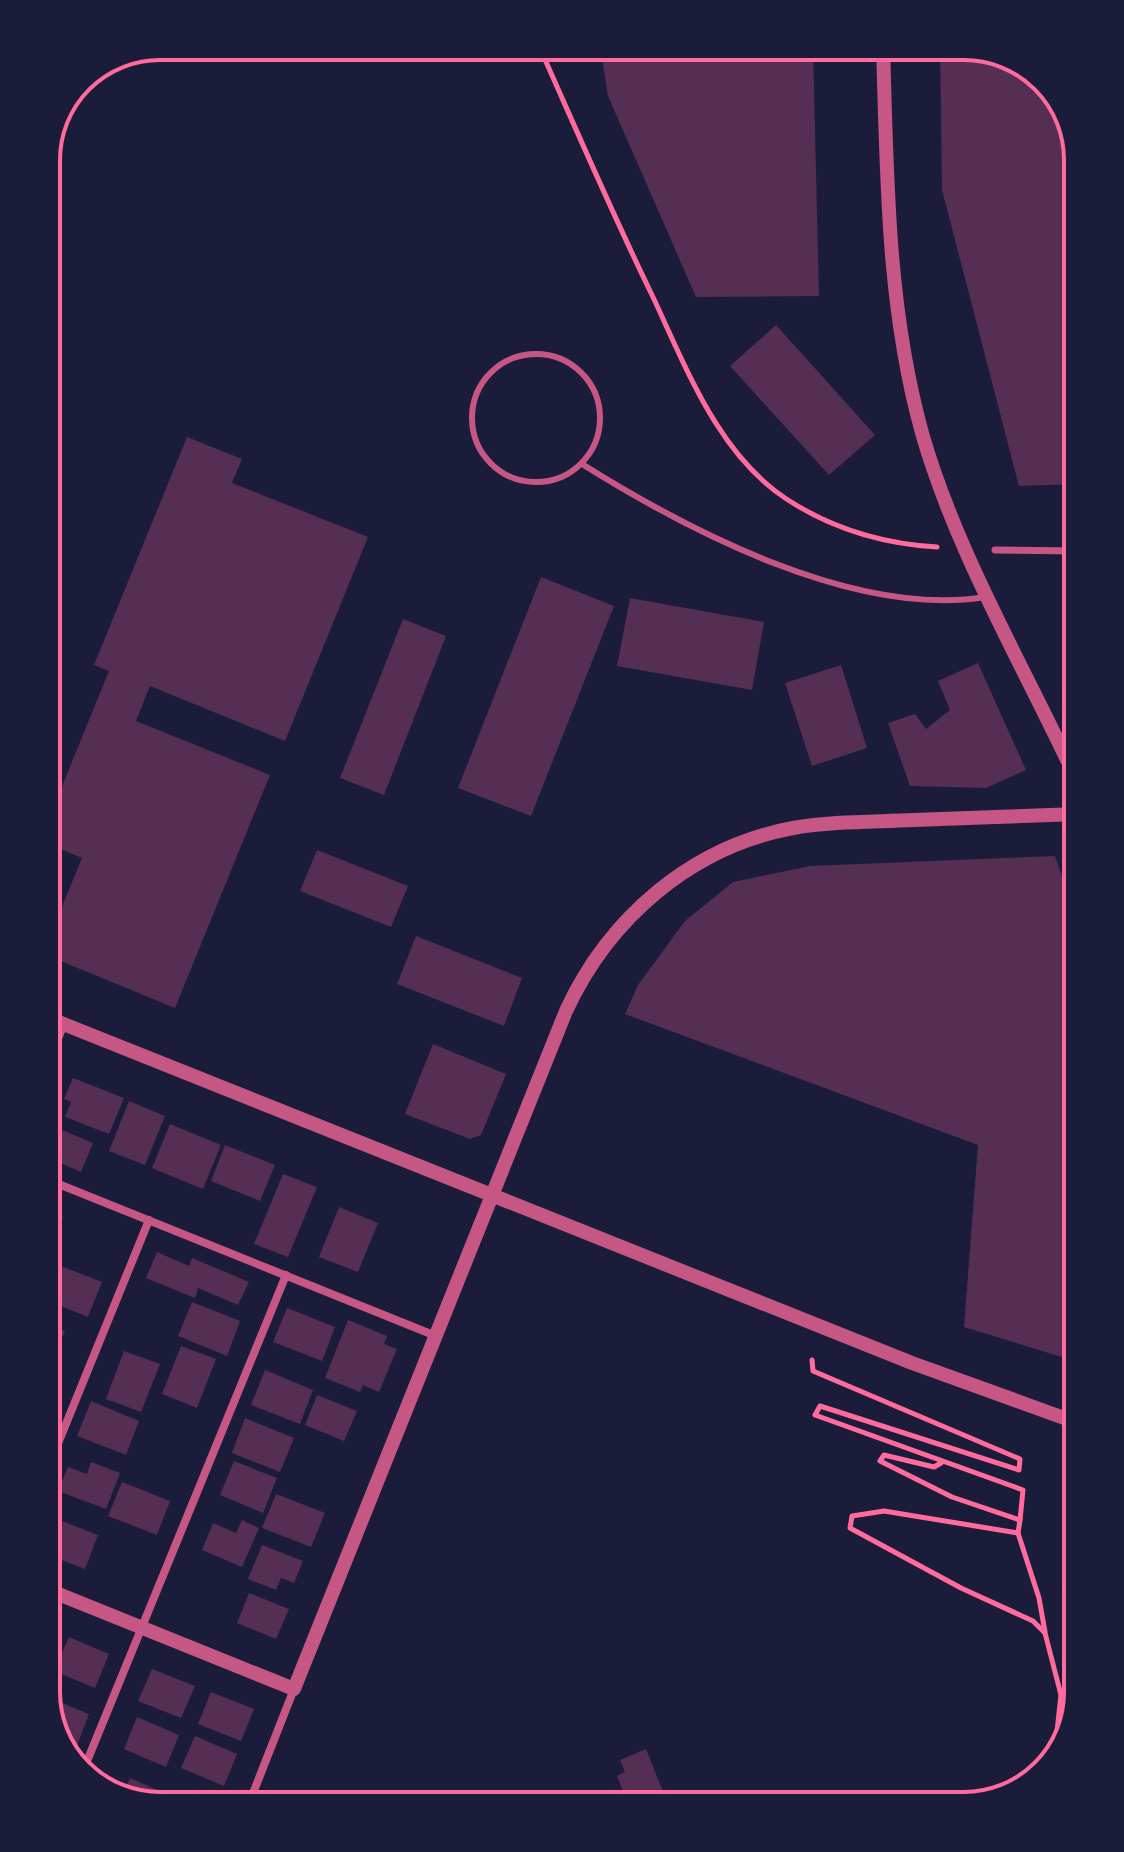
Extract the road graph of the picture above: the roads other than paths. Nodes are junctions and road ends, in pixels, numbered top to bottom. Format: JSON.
{"nodes":[{"id":1,"x":883,"y":60,"type":"edge"},
{"id":2,"x":582,"y":464,"type":"junction"},
{"id":3,"x":995,"y":550,"type":"dead end"},
{"id":4,"x":1064,"y":551,"type":"edge"},
{"id":5,"x":989,"y":597,"type":"junction"},
{"id":6,"x":1064,"y":754,"type":"edge"},
{"id":7,"x":1064,"y":815,"type":"edge"},
{"id":8,"x":60,"y":1022,"type":"edge"},
{"id":9,"x":64,"y":1024,"type":"junction"},
{"id":10,"x":60,"y":1034,"type":"edge"},
{"id":11,"x":60,"y":1185,"type":"edge"},
{"id":12,"x":494,"y":1196,"type":"junction"},
{"id":13,"x":149,"y":1220,"type":"junction"},
{"id":14,"x":286,"y":1275,"type":"junction"},
{"id":15,"x":437,"y":1336,"type":"junction"},
{"id":16,"x":1064,"y":1418,"type":"edge"},
{"id":17,"x":60,"y":1439,"type":"edge"},
{"id":18,"x":60,"y":1595,"type":"edge"},
{"id":19,"x":142,"y":1628,"type":"junction"},
{"id":20,"x":294,"y":1689,"type":"junction"},
{"id":21,"x":87,"y":1760,"type":"edge"},
{"id":22,"x":254,"y":1792,"type":"edge"}],
"edges":[{"from":1,"to":5,"type":"street"},
{"from":2,"to":2,"type":"lane"},
{"from":2,"to":5,"type":"lane"},
{"from":3,"to":4,"type":"street"},
{"from":5,"to":6,"type":"street"},
{"from":7,"to":12,"type":"street"},
{"from":8,"to":9,"type":"street"},
{"from":9,"to":10,"type":"street"},
{"from":9,"to":12,"type":"street"},
{"from":11,"to":13,"type":"street"},
{"from":12,"to":15,"type":"street"},
{"from":12,"to":16,"type":"street"},
{"from":13,"to":14,"type":"street"},
{"from":13,"to":17,"type":"street"},
{"from":14,"to":15,"type":"street"},
{"from":14,"to":19,"type":"street"},
{"from":15,"to":20,"type":"street"},
{"from":18,"to":19,"type":"street"},
{"from":19,"to":20,"type":"street"},
{"from":19,"to":21,"type":"street"},
{"from":20,"to":22,"type":"street"}]}
